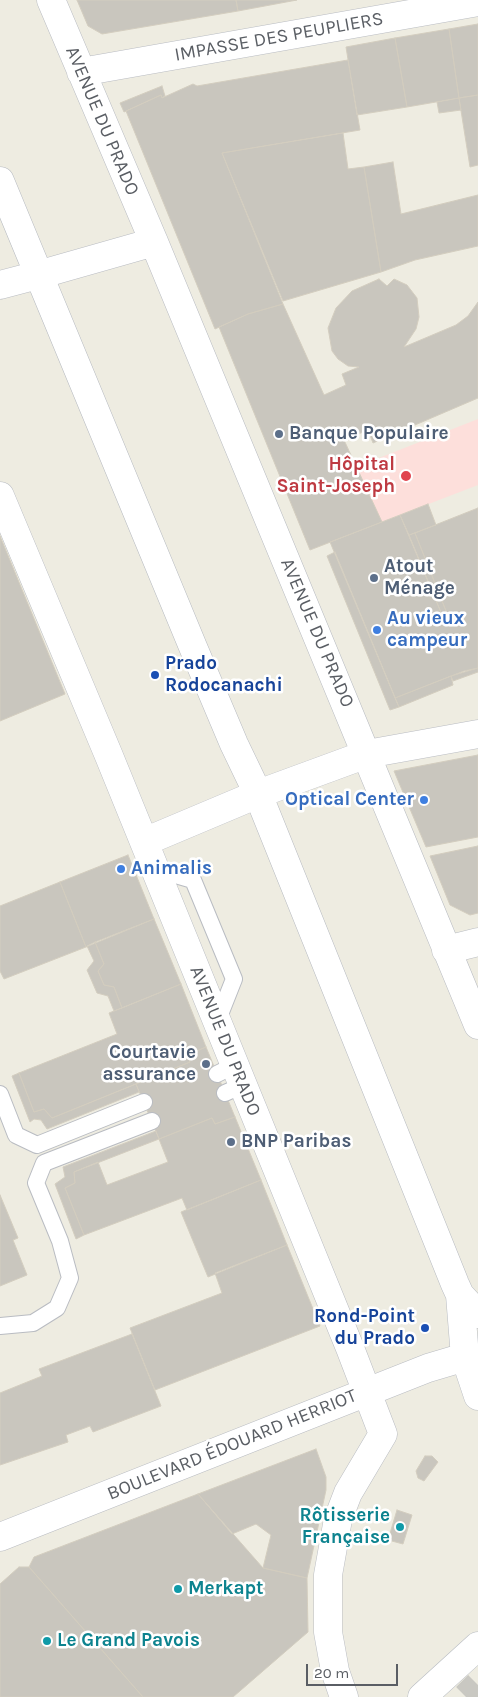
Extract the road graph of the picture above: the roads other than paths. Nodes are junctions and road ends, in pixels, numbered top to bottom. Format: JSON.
{"nodes":[{"id":1,"x":52,"y":0,"type":"edge"},
{"id":2,"x":478,"y":2,"type":"edge"},
{"id":3,"x":81,"y":72,"type":"junction"},
{"id":4,"x":0,"y":181,"type":"edge"},
{"id":5,"x":154,"y":242,"type":"junction"},
{"id":6,"x":38,"y":275,"type":"junction"},
{"id":7,"x":0,"y":285,"type":"edge"},
{"id":8,"x":0,"y":496,"type":"edge"},
{"id":9,"x":478,"y":734,"type":"edge"},
{"id":10,"x":367,"y":754,"type":"junction"},
{"id":11,"x":258,"y":794,"type":"junction"},
{"id":12,"x":144,"y":842,"type":"junction"},
{"id":13,"x":478,"y":942,"type":"edge"},
{"id":14,"x":446,"y":950,"type":"junction"},
{"id":15,"x":478,"y":1025,"type":"edge"},
{"id":16,"x":0,"y":1094,"type":"edge"},
{"id":17,"x":144,"y":1102,"type":"dead end"},
{"id":18,"x":152,"y":1121,"type":"dead end"},
{"id":19,"x":37,"y":1145,"type":"junction"},
{"id":20,"x":44,"y":1163,"type":"junction"},
{"id":21,"x":469,"y":1305,"type":"edge"},
{"id":22,"x":0,"y":1326,"type":"edge"},
{"id":23,"x":465,"y":1357,"type":"junction"},
{"id":24,"x":367,"y":1392,"type":"junction"},
{"id":25,"x":478,"y":1396,"type":"edge"},
{"id":26,"x":0,"y":1537,"type":"edge"},
{"id":27,"x":478,"y":1646,"type":"edge"},
{"id":28,"x":344,"y":1697,"type":"edge"},
{"id":29,"x":422,"y":1697,"type":"edge"}],
"edges":[{"from":1,"to":3,"type":"street","name":"AVENUE DU PRADO"},
{"from":2,"to":3,"type":"street","name":"IMPASSE DES PEUPLIERS"},
{"from":3,"to":5,"type":"street","name":"AVENUE DU PRADO"},
{"from":4,"to":6,"type":"street"},
{"from":5,"to":6,"type":"street"},
{"from":5,"to":10,"type":"street","name":"AVENUE DU PRADO"},
{"from":6,"to":7,"type":"street"},
{"from":6,"to":11,"type":"street"},
{"from":8,"to":12,"type":"street","name":"AVENUE DU PRADO"},
{"from":9,"to":10,"type":"street"},
{"from":10,"to":11,"type":"street"},
{"from":10,"to":14,"type":"street","name":"AVENUE DU PRADO"},
{"from":11,"to":12,"type":"street"},
{"from":11,"to":21,"type":"street"},
{"from":12,"to":24,"type":"street","name":"AVENUE DU PRADO"},
{"from":13,"to":14,"type":"street"},
{"from":14,"to":15,"type":"street","name":"AVENUE DU PRADO"},
{"from":16,"to":19,"type":"lane"},
{"from":17,"to":19,"type":"lane"},
{"from":18,"to":20,"type":"lane"},
{"from":19,"to":20,"type":"lane"},
{"from":20,"to":22,"type":"lane"},
{"from":21,"to":23,"type":"street"},
{"from":23,"to":24,"type":"street","name":"BOULEVARD ÉDOUARD HERRIOT"},
{"from":23,"to":25,"type":"street"},
{"from":24,"to":26,"type":"street","name":"BOULEVARD ÉDOUARD HERRIOT"},
{"from":24,"to":28,"type":"street","name":"AVENUE DU PRADO"},
{"from":27,"to":29,"type":"street"}]}
